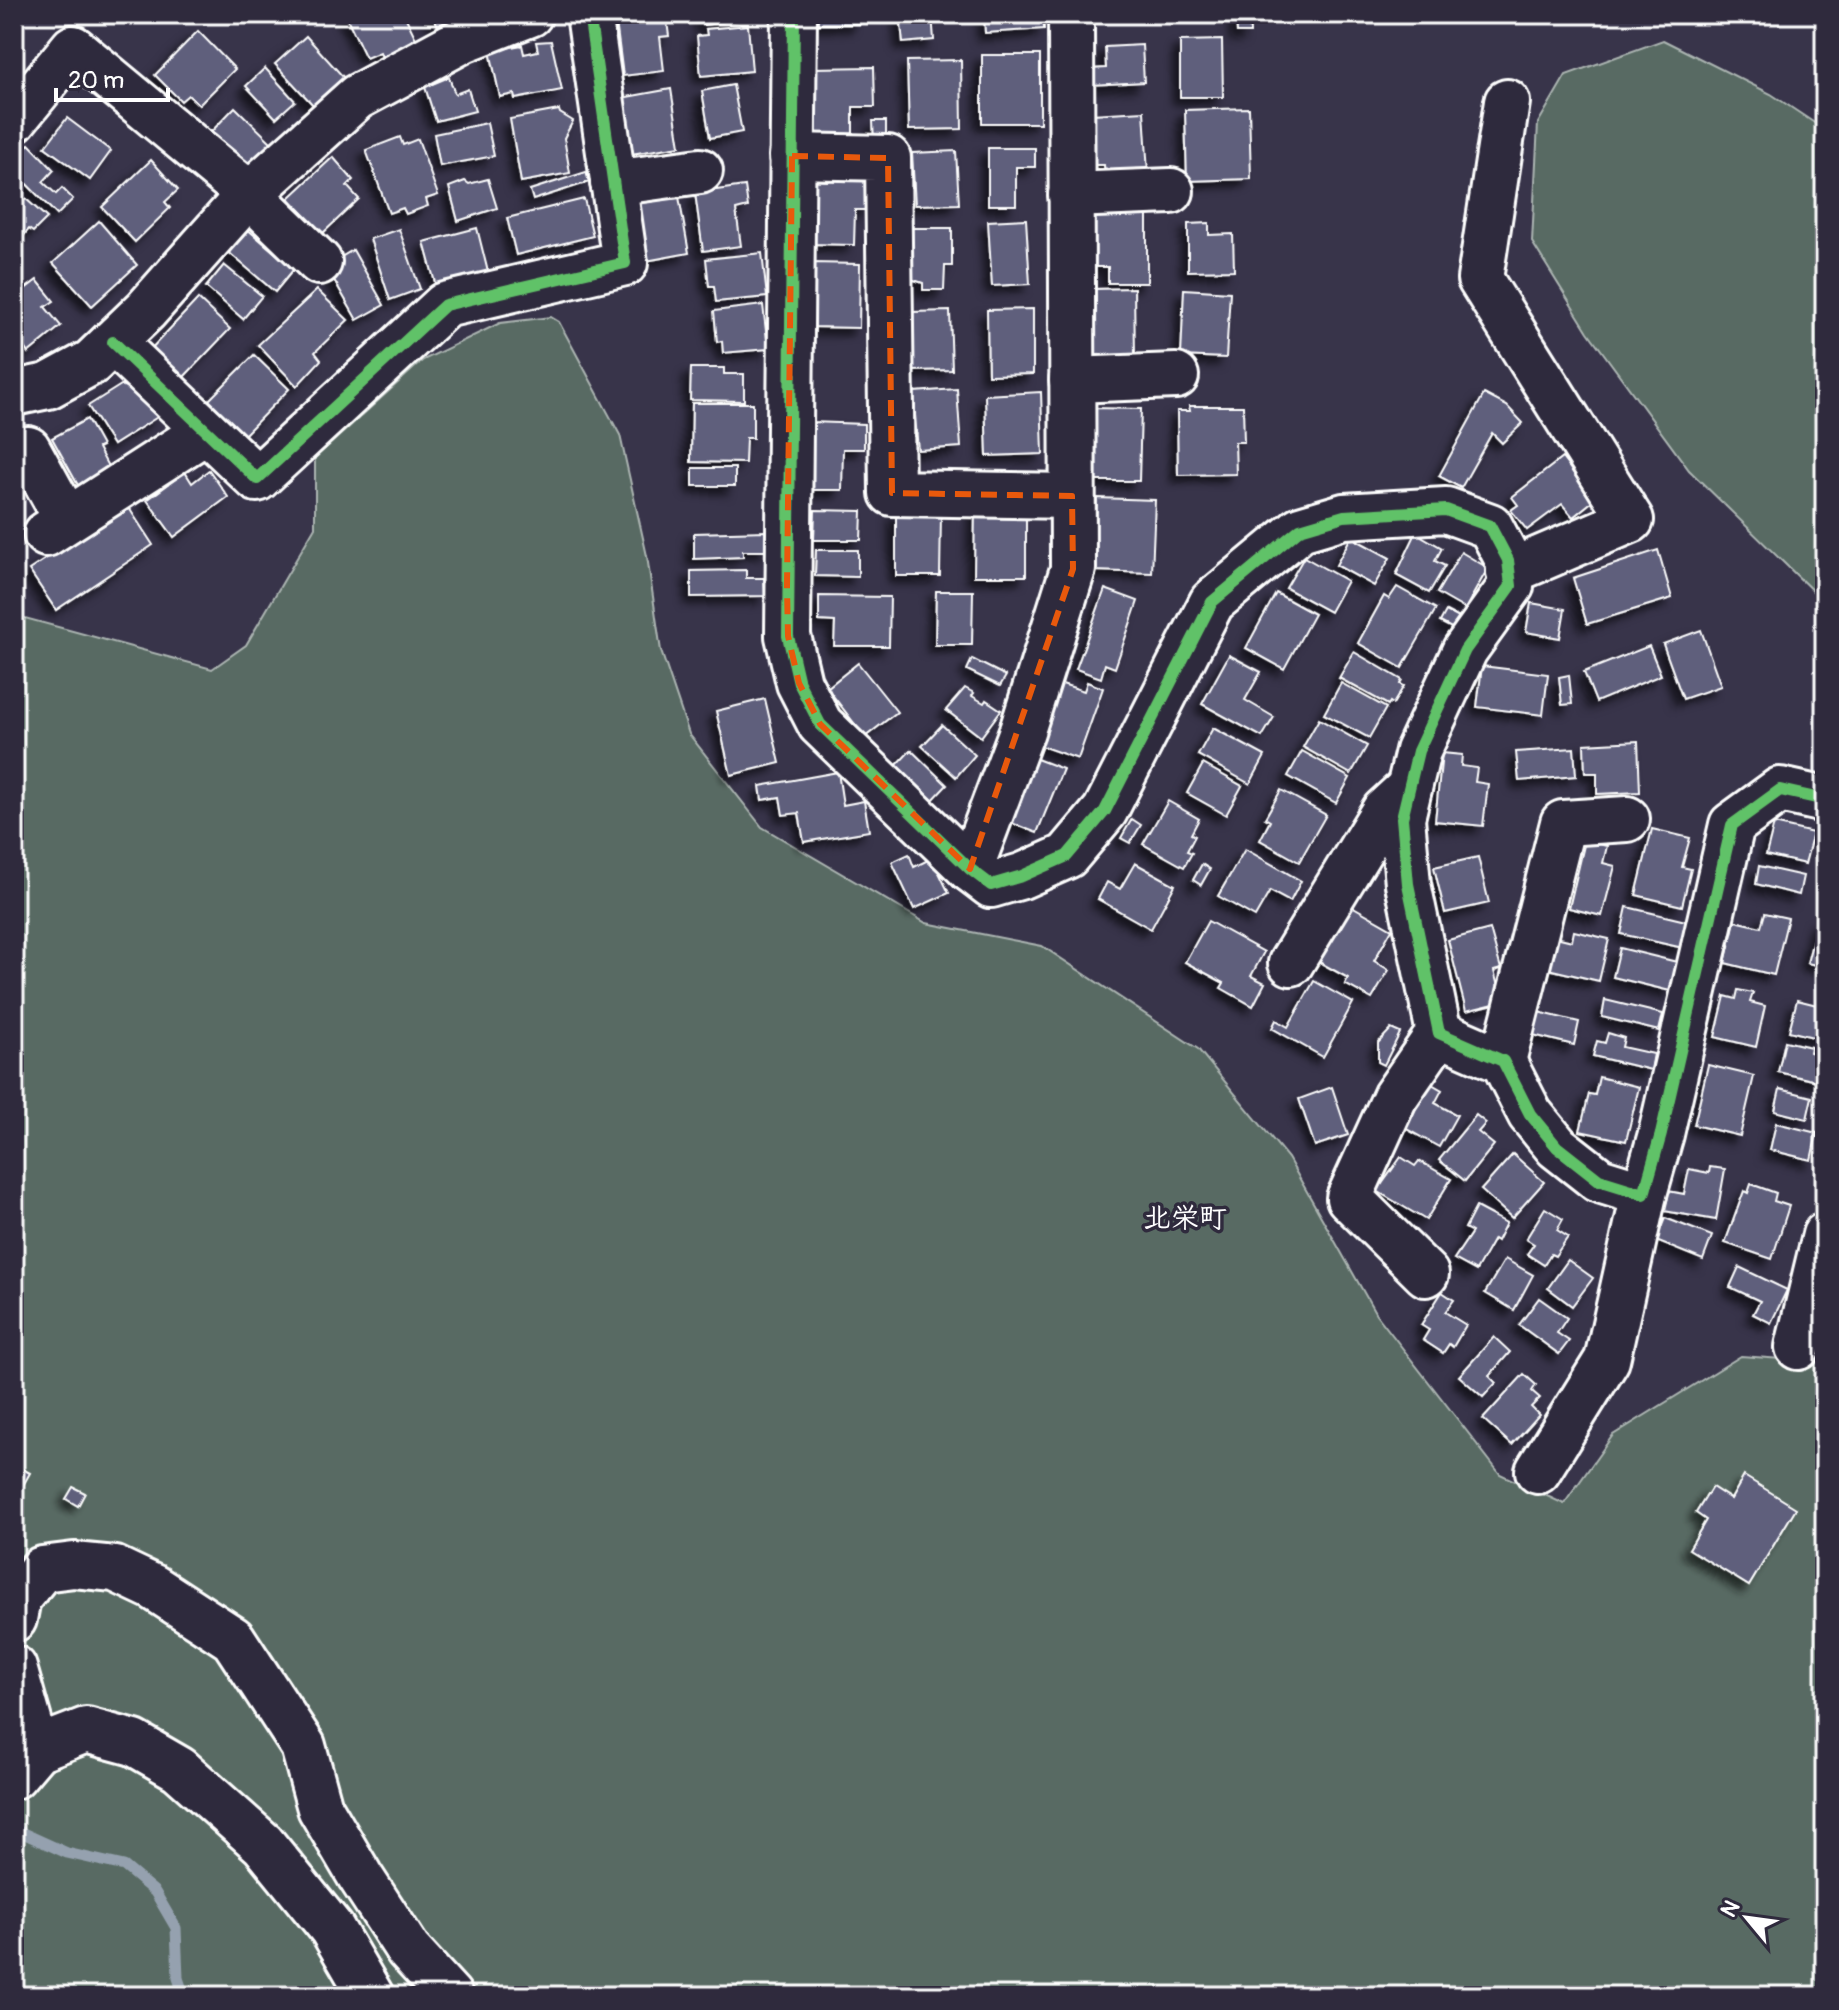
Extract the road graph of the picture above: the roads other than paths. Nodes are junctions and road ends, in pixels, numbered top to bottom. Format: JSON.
{"nodes":[{"id":1,"x":530,"y":14,"type":"edge"},
{"id":2,"x":589,"y":14,"type":"edge"},
{"id":3,"x":794,"y":14,"type":"edge"},
{"id":4,"x":1071,"y":14,"type":"edge"},
{"id":5,"x":1507,"y":102,"type":"dead end"},
{"id":6,"x":14,"y":120,"type":"edge"},
{"id":7,"x":792,"y":156,"type":"junction"},
{"id":8,"x":700,"y":171,"type":"dead end"},
{"id":9,"x":613,"y":183,"type":"junction"},
{"id":10,"x":1171,"y":191,"type":"dead end"},
{"id":11,"x":249,"y":194,"type":"junction"},
{"id":12,"x":1071,"y":195,"type":"junction"},
{"id":13,"x":319,"y":262,"type":"dead end"},
{"id":14,"x":113,"y":342,"type":"junction"},
{"id":15,"x":1176,"y":376,"type":"dead end"},
{"id":16,"x":1072,"y":380,"type":"junction"},
{"id":17,"x":14,"y":393,"type":"edge"},
{"id":18,"x":206,"y":431,"type":"junction"},
{"id":19,"x":28,"y":449,"type":"dead end"},
{"id":20,"x":1072,"y":496,"type":"junction"},
{"id":21,"x":1509,"y":572,"type":"junction"},
{"id":22,"x":1409,"y":788,"type":"junction"},
{"id":23,"x":1825,"y":800,"type":"edge"},
{"id":24,"x":1627,"y":819,"type":"dead end"},
{"id":25,"x":970,"y":869,"type":"junction"},
{"id":26,"x":1291,"y":963,"type":"dead end"},
{"id":27,"x":1439,"y":1033,"type":"junction"},
{"id":28,"x":1503,"y":1061,"type":"junction"},
{"id":29,"x":1644,"y":1194,"type":"junction"},
{"id":30,"x":1825,"y":1235,"type":"edge"},
{"id":31,"x":1426,"y":1274,"type":"dead end"},
{"id":32,"x":1798,"y":1347,"type":"dead end"},
{"id":33,"x":1538,"y":1471,"type":"dead end"},
{"id":34,"x":14,"y":1619,"type":"edge"},
{"id":35,"x":14,"y":1668,"type":"edge"},
{"id":36,"x":26,"y":1763,"type":"edge"},
{"id":37,"x":371,"y":1996,"type":"edge"},
{"id":38,"x":450,"y":1996,"type":"edge"}],
"edges":[{"from":1,"to":11,"type":"street"},
{"from":2,"to":9,"type":"street"},
{"from":3,"to":7,"type":"street"},
{"from":4,"to":12,"type":"street"},
{"from":5,"to":21,"type":"street"},
{"from":6,"to":11,"type":"street"},
{"from":7,"to":20,"type":"street"},
{"from":7,"to":25,"type":"street"},
{"from":8,"to":9,"type":"street"},
{"from":9,"to":18,"type":"street"},
{"from":10,"to":12,"type":"street"},
{"from":11,"to":13,"type":"street"},
{"from":11,"to":14,"type":"street"},
{"from":12,"to":16,"type":"street"},
{"from":14,"to":17,"type":"street"},
{"from":14,"to":18,"type":"street"},
{"from":15,"to":16,"type":"street"},
{"from":16,"to":20,"type":"street"},
{"from":18,"to":19,"type":"street"},
{"from":20,"to":25,"type":"street"},
{"from":21,"to":22,"type":"street"},
{"from":21,"to":25,"type":"street"},
{"from":22,"to":26,"type":"street"},
{"from":22,"to":27,"type":"street"},
{"from":23,"to":29,"type":"street"},
{"from":24,"to":28,"type":"street"},
{"from":27,"to":28,"type":"street"},
{"from":27,"to":31,"type":"street"},
{"from":28,"to":29,"type":"street"},
{"from":29,"to":33,"type":"street"},
{"from":30,"to":32,"type":"street"},
{"from":34,"to":38,"type":"street"},
{"from":35,"to":36,"type":"street"},
{"from":36,"to":37,"type":"street"}]}
